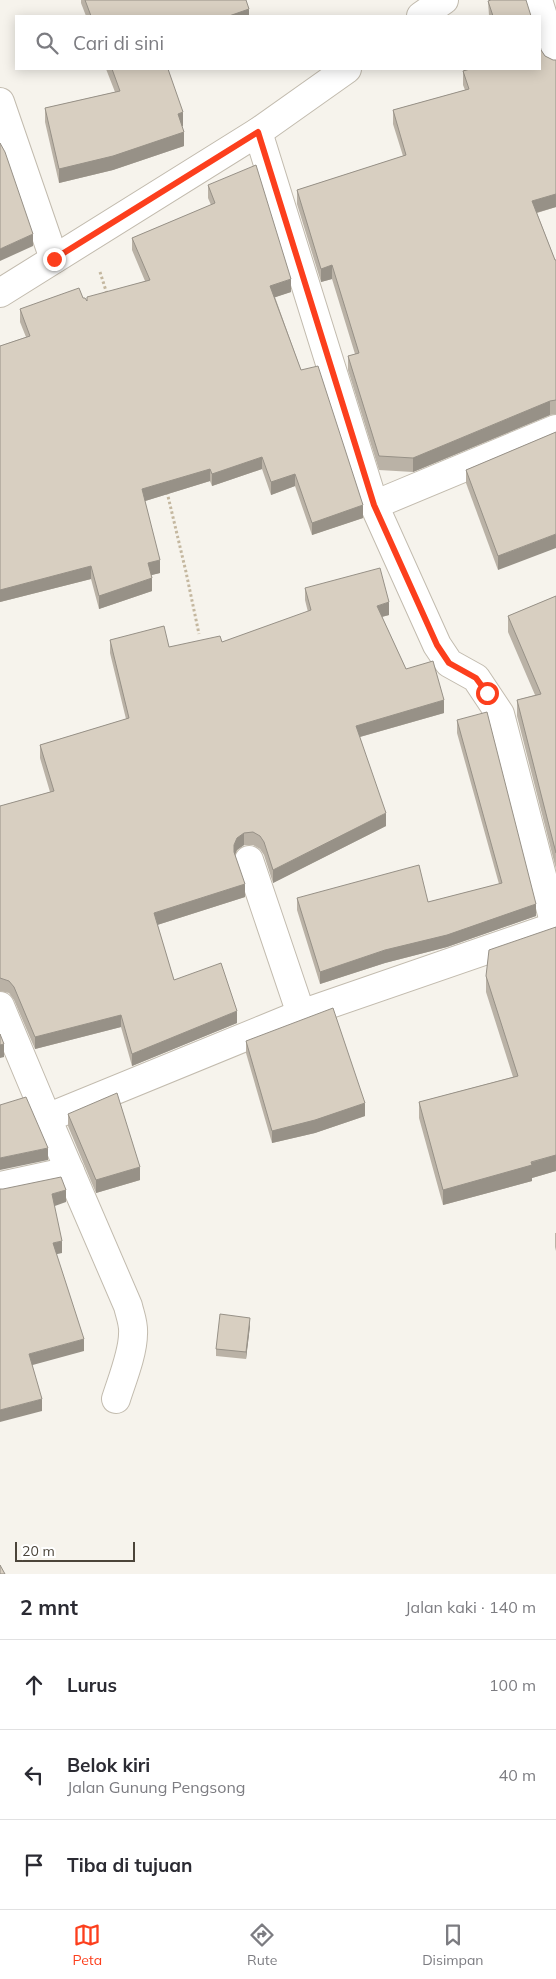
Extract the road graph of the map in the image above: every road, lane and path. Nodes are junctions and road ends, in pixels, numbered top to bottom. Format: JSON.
{"nodes":[{"id":1,"x":444,"y":0,"type":"edge"},
{"id":2,"x":538,"y":0,"type":"edge"},
{"id":3,"x":422,"y":15,"type":"edge"},
{"id":4,"x":556,"y":59,"type":"edge"},
{"id":5,"x":346,"y":70,"type":"edge"},
{"id":6,"x":0,"y":102,"type":"edge"},
{"id":7,"x":258,"y":132,"type":"junction"},
{"id":8,"x":88,"y":238,"type":"junction"},
{"id":9,"x":54,"y":259,"type":"junction"},
{"id":10,"x":0,"y":293,"type":"edge"},
{"id":11,"x":110,"y":302,"type":"edge"},
{"id":12,"x":556,"y":429,"type":"edge"},
{"id":13,"x":166,"y":488,"type":"edge"},
{"id":14,"x":374,"y":505,"type":"junction"},
{"id":15,"x":199,"y":634,"type":"dead end"},
{"id":16,"x":249,"y":860,"type":"dead end"},
{"id":17,"x":556,"y":926,"type":"edge"},
{"id":18,"x":0,"y":1006,"type":"edge"},
{"id":19,"x":301,"y":1014,"type":"junction"},
{"id":20,"x":47,"y":1118,"type":"junction"},
{"id":21,"x":70,"y":1171,"type":"junction"},
{"id":22,"x":0,"y":1186,"type":"edge"},
{"id":23,"x":116,"y":1399,"type":"dead end"}],
"edges":[{"from":1,"to":3,"type":"street"},
{"from":2,"to":4,"type":"street"},
{"from":5,"to":7,"type":"street"},
{"from":6,"to":9,"type":"street"},
{"from":7,"to":8,"type":"street"},
{"from":7,"to":14,"type":"street"},
{"from":8,"to":9,"type":"street"},
{"from":8,"to":11,"type":"path"},
{"from":9,"to":10,"type":"street"},
{"from":12,"to":14,"type":"street"},
{"from":13,"to":15,"type":"path"},
{"from":14,"to":17,"type":"street"},
{"from":16,"to":19,"type":"street"},
{"from":17,"to":19,"type":"street"},
{"from":18,"to":20,"type":"street"},
{"from":19,"to":20,"type":"street"},
{"from":20,"to":21,"type":"street"},
{"from":21,"to":22,"type":"street"},
{"from":21,"to":23,"type":"street"}]}
